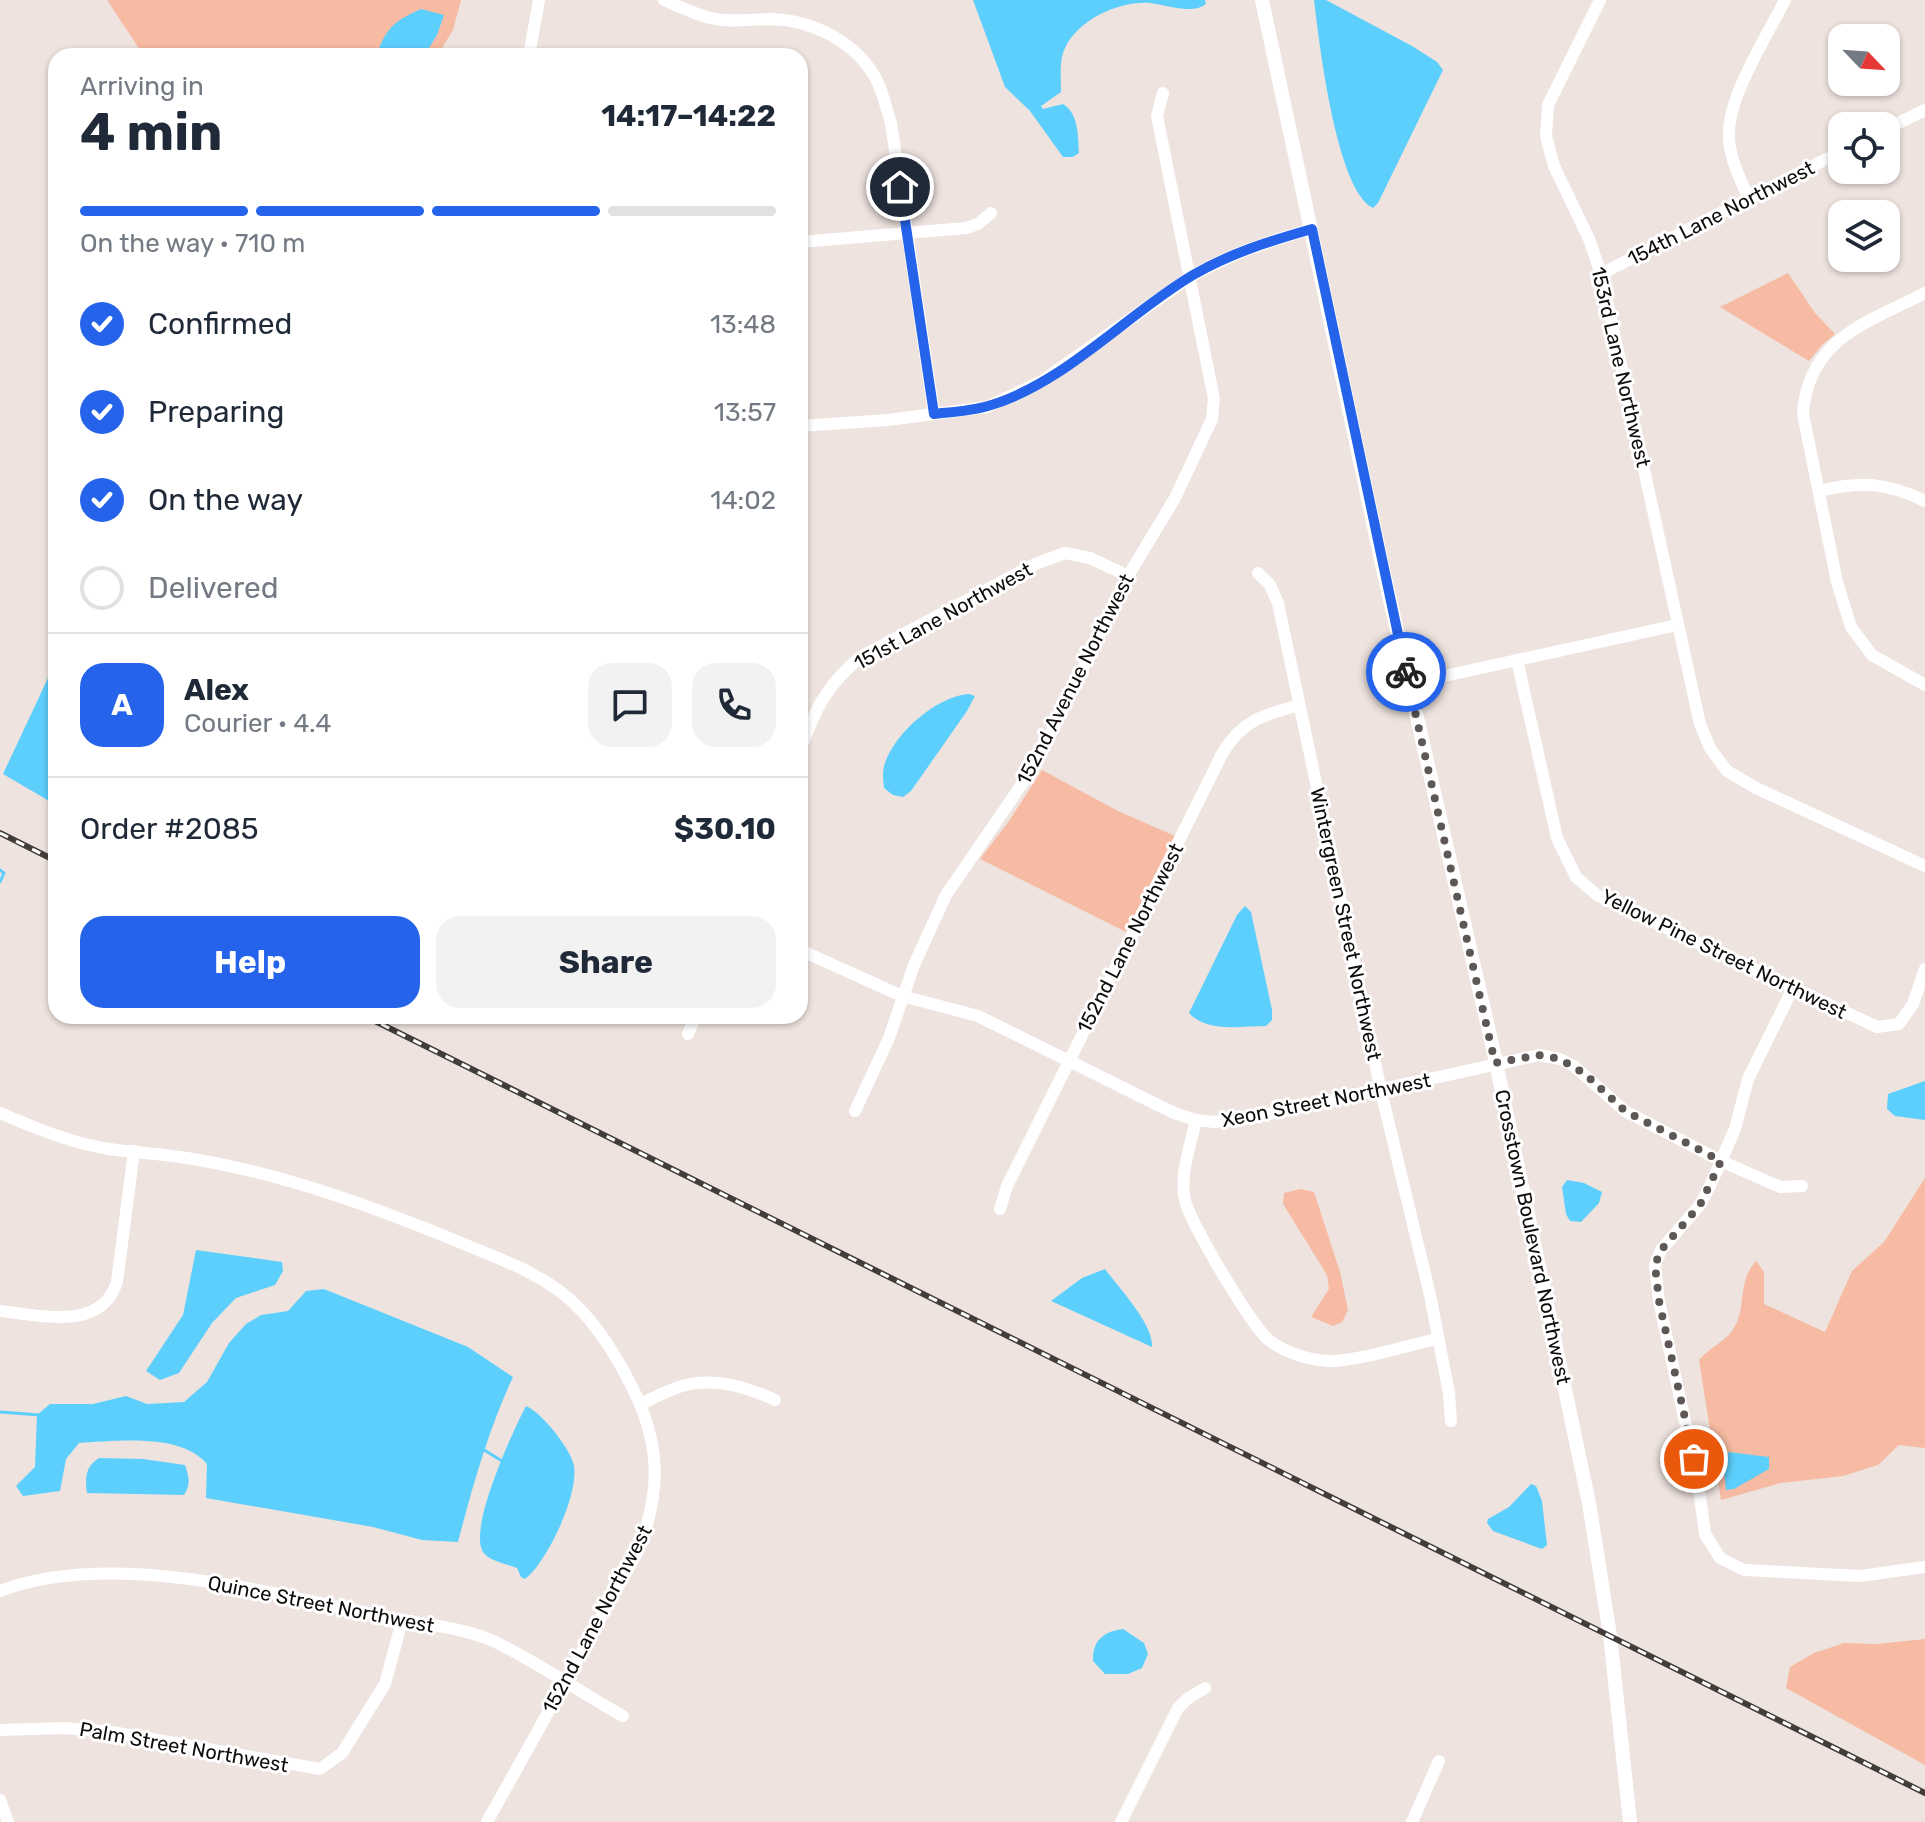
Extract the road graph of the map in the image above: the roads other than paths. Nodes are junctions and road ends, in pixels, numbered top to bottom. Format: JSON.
{"nodes":[{"id":1,"x":539,"y":0,"type":"edge"},
{"id":2,"x":664,"y":0,"type":"edge"},
{"id":3,"x":1262,"y":0,"type":"edge"},
{"id":4,"x":1600,"y":0,"type":"edge"},
{"id":5,"x":1785,"y":0,"type":"edge"},
{"id":6,"x":530,"y":48,"type":"edge"},
{"id":7,"x":1163,"y":93,"type":"dead end"},
{"id":8,"x":1925,"y":110,"type":"edge"},
{"id":9,"x":1900,"y":122,"type":"edge"},
{"id":10,"x":1828,"y":158,"type":"edge"},
{"id":11,"x":1748,"y":197,"type":"junction"},
{"id":12,"x":991,"y":213,"type":"dead end"},
{"id":13,"x":1312,"y":229,"type":"junction"},
{"id":14,"x":907,"y":233,"type":"junction"},
{"id":15,"x":808,"y":241,"type":"edge"},
{"id":16,"x":1601,"y":274,"type":"junction"},
{"id":17,"x":1190,"y":277,"type":"junction"},
{"id":18,"x":1925,"y":293,"type":"edge"},
{"id":19,"x":934,"y":414,"type":"junction"},
{"id":20,"x":808,"y":425,"type":"edge"},
{"id":21,"x":1819,"y":491,"type":"junction"},
{"id":22,"x":1925,"y":501,"type":"edge"},
{"id":23,"x":1258,"y":573,"type":"dead end"},
{"id":24,"x":1128,"y":576,"type":"junction"},
{"id":25,"x":1677,"y":625,"type":"junction"},
{"id":26,"x":1517,"y":660,"type":"junction"},
{"id":27,"x":1408,"y":684,"type":"junction"},
{"id":28,"x":1925,"y":685,"type":"edge"},
{"id":29,"x":1299,"y":705,"type":"junction"},
{"id":30,"x":808,"y":733,"type":"edge"},
{"id":31,"x":1925,"y":866,"type":"edge"},
{"id":32,"x":808,"y":954,"type":"edge"},
{"id":33,"x":1925,"y":969,"type":"edge"},
{"id":34,"x":1793,"y":988,"type":"junction"},
{"id":35,"x":902,"y":996,"type":"junction"},
{"id":36,"x":692,"y":1024,"type":"edge"},
{"id":37,"x":688,"y":1034,"type":"dead end"},
{"id":38,"x":1068,"y":1062,"type":"junction"},
{"id":39,"x":1495,"y":1063,"type":"junction"},
{"id":40,"x":1381,"y":1091,"type":"junction"},
{"id":41,"x":855,"y":1111,"type":"dead end"},
{"id":42,"x":0,"y":1113,"type":"edge"},
{"id":43,"x":1196,"y":1120,"type":"junction"},
{"id":44,"x":134,"y":1151,"type":"junction"},
{"id":45,"x":1721,"y":1161,"type":"junction"},
{"id":46,"x":1802,"y":1186,"type":"dead end"},
{"id":47,"x":1000,"y":1209,"type":"dead end"},
{"id":48,"x":0,"y":1311,"type":"edge"},
{"id":49,"x":1437,"y":1339,"type":"junction"},
{"id":50,"x":775,"y":1400,"type":"dead end"},
{"id":51,"x":641,"y":1404,"type":"junction"},
{"id":52,"x":1451,"y":1421,"type":"dead end"},
{"id":53,"x":1925,"y":1567,"type":"edge"},
{"id":54,"x":0,"y":1591,"type":"edge"},
{"id":55,"x":402,"y":1621,"type":"junction"},
{"id":56,"x":564,"y":1683,"type":"junction"},
{"id":57,"x":1205,"y":1688,"type":"dead end"},
{"id":58,"x":623,"y":1716,"type":"dead end"},
{"id":59,"x":0,"y":1730,"type":"edge"},
{"id":60,"x":1439,"y":1761,"type":"dead end"},
{"id":61,"x":0,"y":1800,"type":"edge"},
{"id":62,"x":8,"y":1822,"type":"edge"},
{"id":63,"x":487,"y":1822,"type":"edge"},
{"id":64,"x":1121,"y":1822,"type":"edge"},
{"id":65,"x":1412,"y":1822,"type":"edge"},
{"id":66,"x":1630,"y":1822,"type":"edge"}],
"edges":[{"from":1,"to":6,"type":"street"},
{"from":2,"to":14,"type":"street"},
{"from":3,"to":13,"type":"street","name":"Crosstown Boulevard Northwest"},
{"from":4,"to":16,"type":"street","name":"153rd Lane Northwest"},
{"from":5,"to":11,"type":"street"},
{"from":7,"to":17,"type":"street"},
{"from":8,"to":9,"type":"street"},
{"from":10,"to":11,"type":"street","name":"154th Lane Northwest"},
{"from":11,"to":16,"type":"street","name":"154th Lane Northwest"},
{"from":12,"to":14,"type":"street"},
{"from":13,"to":17,"type":"street"},
{"from":13,"to":27,"type":"street","name":"Crosstown Boulevard Northwest"},
{"from":14,"to":15,"type":"street"},
{"from":14,"to":19,"type":"street"},
{"from":16,"to":25,"type":"street","name":"153rd Lane Northwest"},
{"from":17,"to":19,"type":"street"},
{"from":17,"to":24,"type":"street","name":"152nd Avenue Northwest"},
{"from":18,"to":21,"type":"street"},
{"from":19,"to":20,"type":"street"},
{"from":21,"to":22,"type":"street"},
{"from":21,"to":28,"type":"street"},
{"from":23,"to":29,"type":"street","name":"Wintergreen Street Northwest"},
{"from":24,"to":30,"type":"street","name":"151st Lane Northwest"},
{"from":24,"to":35,"type":"street","name":"152nd Avenue Northwest"},
{"from":25,"to":26,"type":"street"},
{"from":25,"to":31,"type":"street","name":"153rd Lane Northwest"},
{"from":26,"to":27,"type":"street"},
{"from":26,"to":34,"type":"street","name":"Yellow Pine Street Northwest"},
{"from":27,"to":39,"type":"street","name":"Crosstown Boulevard Northwest"},
{"from":29,"to":38,"type":"street","name":"152nd Lane Northwest"},
{"from":29,"to":40,"type":"street","name":"Wintergreen Street Northwest"},
{"from":32,"to":35,"type":"street","name":"Xeon Street Northwest"},
{"from":33,"to":34,"type":"street","name":"Yellow Pine Street Northwest"},
{"from":34,"to":45,"type":"street"},
{"from":35,"to":38,"type":"street","name":"Xeon Street Northwest"},
{"from":35,"to":41,"type":"street","name":"152nd Avenue Northwest"},
{"from":36,"to":37,"type":"street"},
{"from":38,"to":43,"type":"street","name":"Xeon Street Northwest"},
{"from":38,"to":47,"type":"street","name":"152nd Lane Northwest"},
{"from":39,"to":40,"type":"street","name":"Xeon Street Northwest"},
{"from":39,"to":45,"type":"street","name":"Xeon Street Northwest"},
{"from":39,"to":66,"type":"street","name":"Crosstown Boulevard Northwest"},
{"from":40,"to":43,"type":"street","name":"Xeon Street Northwest"},
{"from":40,"to":49,"type":"street","name":"Wintergreen Street Northwest"},
{"from":42,"to":44,"type":"street","name":"152nd Lane Northwest"},
{"from":43,"to":49,"type":"street"},
{"from":44,"to":48,"type":"street"},
{"from":44,"to":51,"type":"street","name":"152nd Lane Northwest"},
{"from":45,"to":46,"type":"street","name":"Xeon Street Northwest"},
{"from":45,"to":53,"type":"street"},
{"from":49,"to":52,"type":"street","name":"Wintergreen Street Northwest"},
{"from":50,"to":51,"type":"street"},
{"from":51,"to":56,"type":"street","name":"152nd Lane Northwest"},
{"from":54,"to":55,"type":"street","name":"Quince Street Northwest"},
{"from":55,"to":56,"type":"street","name":"Quince Street Northwest"},
{"from":55,"to":59,"type":"street","name":"Palm Street Northwest"},
{"from":56,"to":58,"type":"street","name":"Quince Street Northwest"},
{"from":56,"to":63,"type":"street","name":"152nd Lane Northwest"},
{"from":57,"to":64,"type":"street"},
{"from":60,"to":65,"type":"street"},
{"from":61,"to":62,"type":"street"}]}
